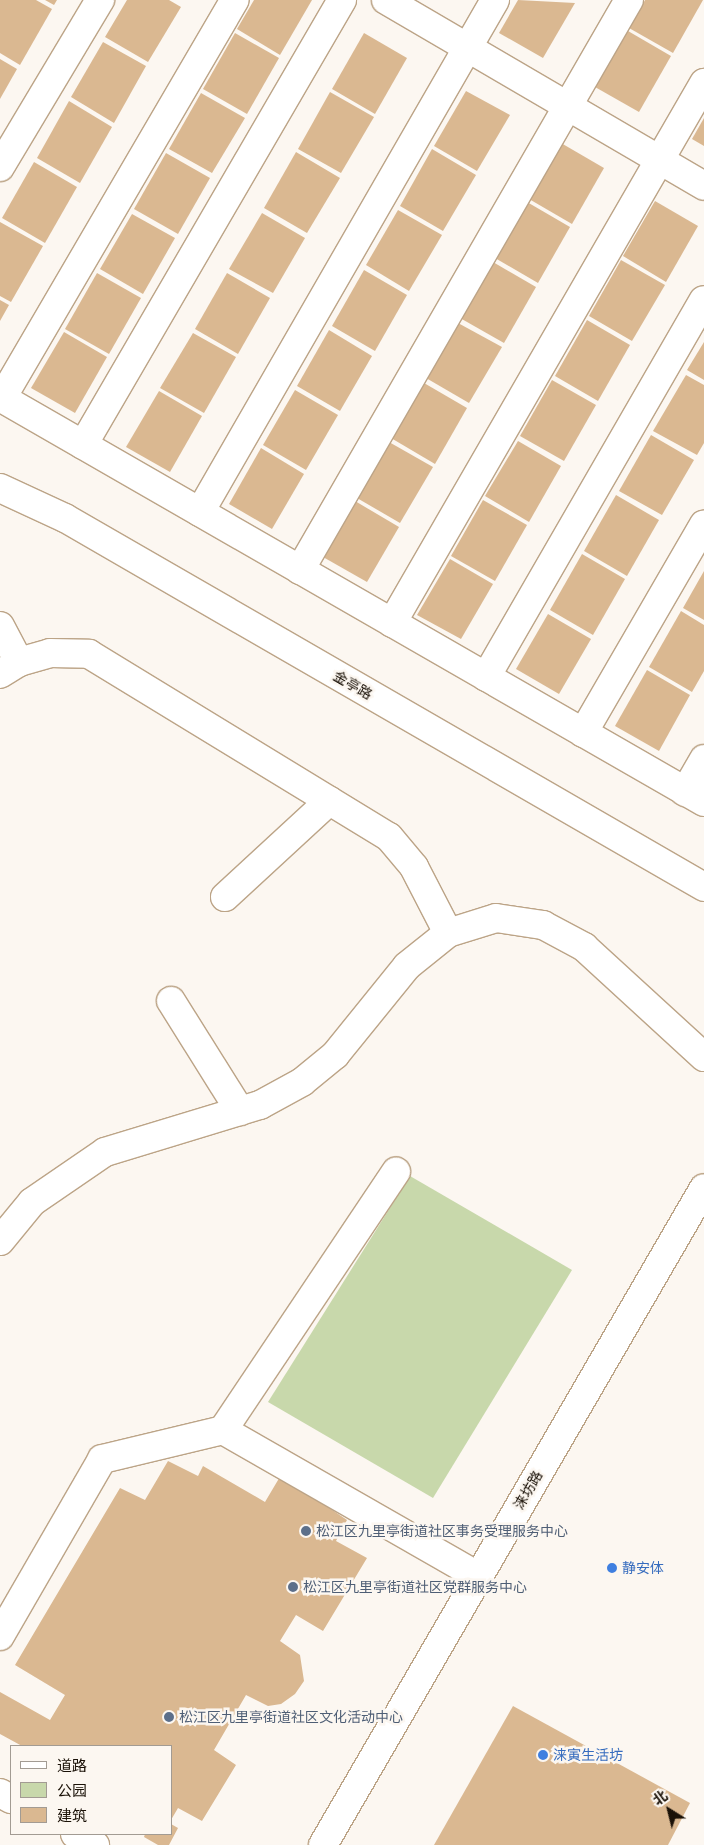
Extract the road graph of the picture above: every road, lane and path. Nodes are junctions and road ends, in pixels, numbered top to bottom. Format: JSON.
{"nodes":[{"id":1,"x":100,"y":0,"type":"edge"},
{"id":2,"x":235,"y":0,"type":"edge"},
{"id":3,"x":342,"y":0,"type":"edge"},
{"id":4,"x":386,"y":0,"type":"edge"},
{"id":5,"x":496,"y":0,"type":"edge"},
{"id":6,"x":628,"y":0,"type":"edge"},
{"id":7,"x":468,"y":48,"type":"junction"},
{"id":8,"x":704,"y":83,"type":"edge"},
{"id":9,"x":567,"y":106,"type":"junction"},
{"id":10,"x":660,"y":160,"type":"junction"},
{"id":11,"x":0,"y":167,"type":"edge"},
{"id":12,"x":704,"y":186,"type":"edge"},
{"id":13,"x":704,"y":300,"type":"edge"},
{"id":14,"x":1,"y":398,"type":"edge"},
{"id":15,"x":83,"y":445,"type":"junction"},
{"id":16,"x":0,"y":488,"type":"edge"},
{"id":17,"x":200,"y":512,"type":"junction"},
{"id":18,"x":704,"y":524,"type":"edge"},
{"id":19,"x":300,"y":570,"type":"junction"},
{"id":20,"x":392,"y":623,"type":"junction"},
{"id":21,"x":0,"y":626,"type":"edge"},
{"id":22,"x":10,"y":668,"type":"edge"},
{"id":23,"x":486,"y":677,"type":"junction"},
{"id":24,"x":583,"y":733,"type":"junction"},
{"id":25,"x":704,"y":759,"type":"edge"},
{"id":26,"x":695,"y":797,"type":"edge"},
{"id":27,"x":329,"y":801,"type":"junction"},
{"id":28,"x":704,"y":887,"type":"edge"},
{"id":29,"x":225,"y":897,"type":"dead end"},
{"id":30,"x":448,"y":933,"type":"junction"},
{"id":31,"x":172,"y":1001,"type":"dead end"},
{"id":32,"x":704,"y":1056,"type":"edge"},
{"id":33,"x":240,"y":1111,"type":"junction"},
{"id":34,"x":396,"y":1172,"type":"dead end"},
{"id":35,"x":704,"y":1188,"type":"edge"},
{"id":36,"x":0,"y":1240,"type":"edge"},
{"id":37,"x":223,"y":1430,"type":"junction"},
{"id":38,"x":478,"y":1576,"type":"junction"},
{"id":39,"x":0,"y":1636,"type":"edge"},
{"id":40,"x":77,"y":1835,"type":"edge"},
{"id":41,"x":96,"y":1845,"type":"edge"},
{"id":42,"x":323,"y":1845,"type":"edge"}],
"edges":[{"from":1,"to":11,"type":"street"},
{"from":2,"to":14,"type":"street"},
{"from":3,"to":15,"type":"street"},
{"from":4,"to":7,"type":"street"},
{"from":5,"to":7,"type":"street"},
{"from":6,"to":9,"type":"street"},
{"from":7,"to":9,"type":"street"},
{"from":7,"to":17,"type":"street"},
{"from":8,"to":10,"type":"street"},
{"from":9,"to":10,"type":"street"},
{"from":9,"to":19,"type":"street"},
{"from":10,"to":12,"type":"street"},
{"from":10,"to":20,"type":"street"},
{"from":13,"to":23,"type":"street"},
{"from":14,"to":15,"type":"street"},
{"from":15,"to":17,"type":"street"},
{"from":16,"to":28,"type":"street","name":"金亭路"},
{"from":17,"to":19,"type":"street"},
{"from":18,"to":24,"type":"street"},
{"from":19,"to":20,"type":"street"},
{"from":20,"to":23,"type":"street"},
{"from":21,"to":22,"type":"street"},
{"from":22,"to":27,"type":"street"},
{"from":23,"to":24,"type":"street"},
{"from":24,"to":26,"type":"street"},
{"from":25,"to":26,"type":"street"},
{"from":27,"to":29,"type":"street"},
{"from":27,"to":30,"type":"street"},
{"from":30,"to":32,"type":"street"},
{"from":30,"to":33,"type":"street"},
{"from":31,"to":33,"type":"street"},
{"from":33,"to":36,"type":"street"},
{"from":34,"to":37,"type":"street"},
{"from":35,"to":38,"type":"street","name":"涞坊路"},
{"from":37,"to":38,"type":"street"},
{"from":37,"to":39,"type":"street"},
{"from":38,"to":42,"type":"street","name":"涞坊路"},
{"from":40,"to":41,"type":"street"}]}
